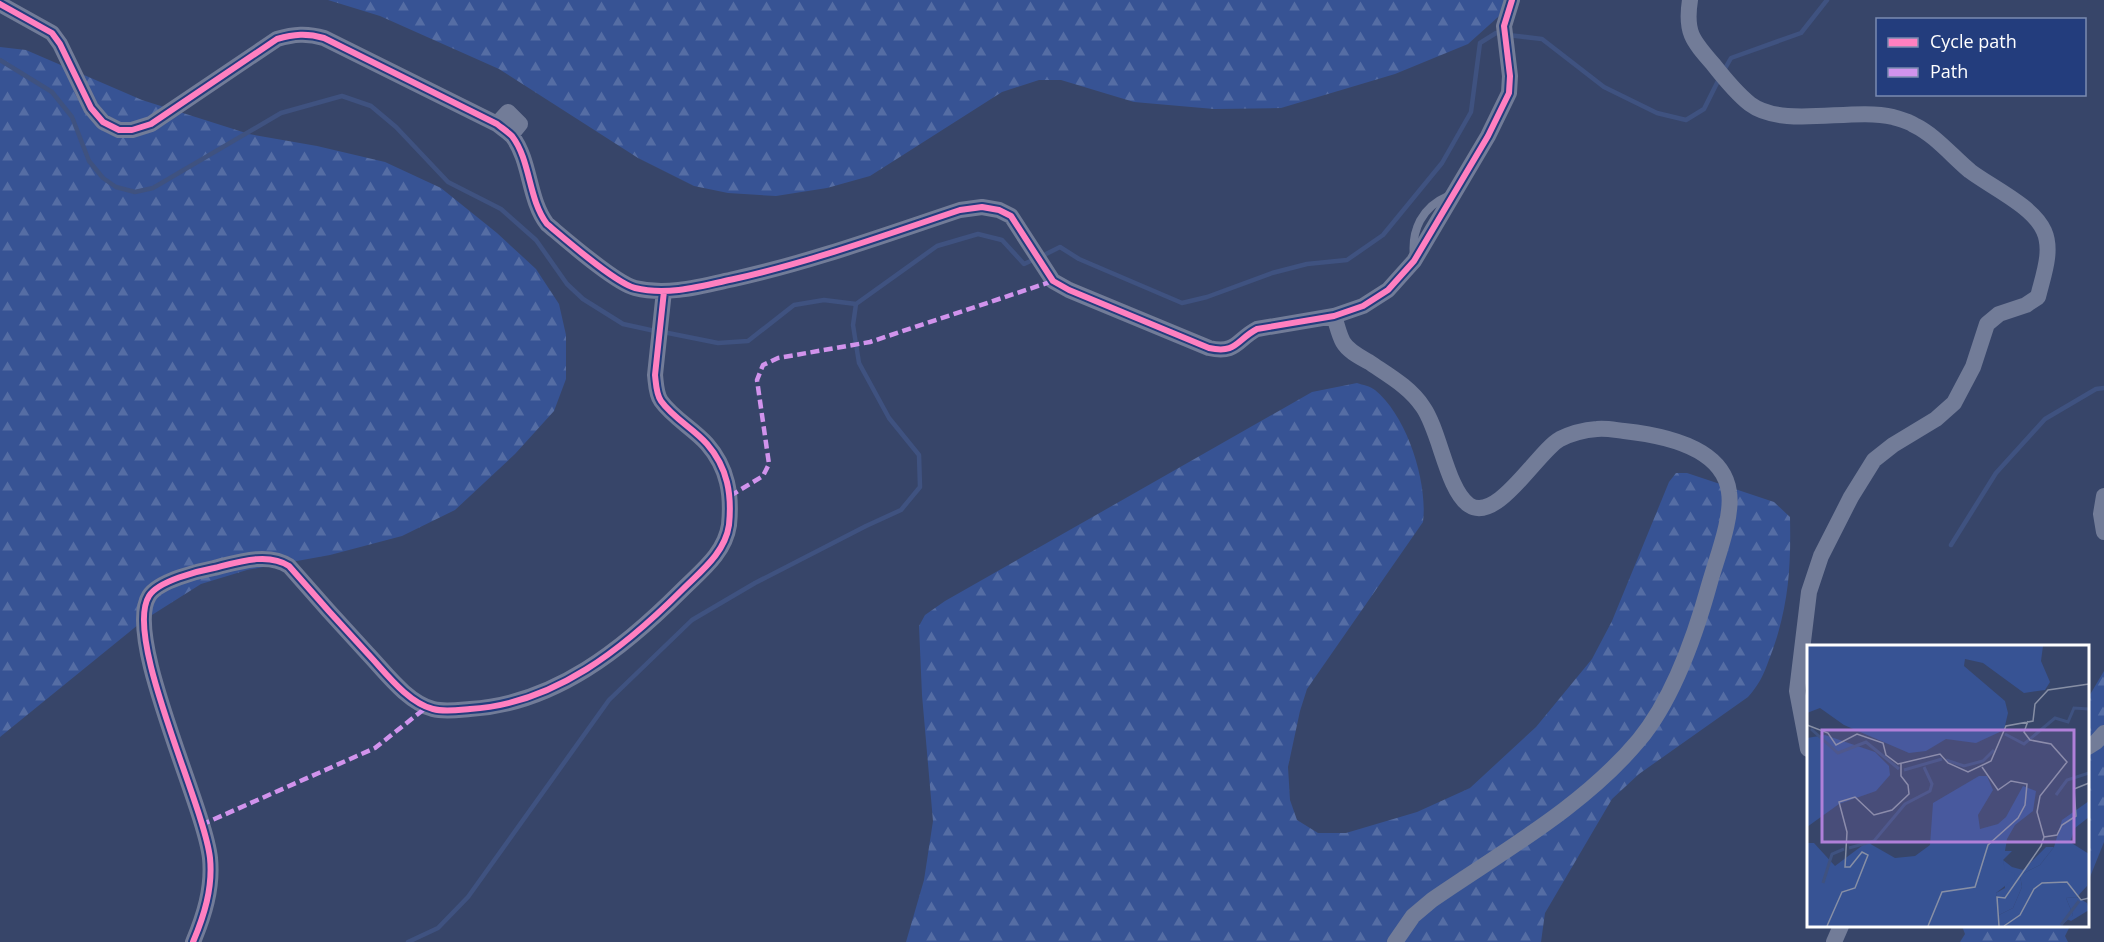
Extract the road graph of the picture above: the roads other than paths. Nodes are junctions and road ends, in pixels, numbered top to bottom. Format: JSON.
{"nodes":[{"id":1,"x":1512,"y":0,"type":"edge"},
{"id":2,"x":1690,"y":0,"type":"edge"},
{"id":3,"x":0,"y":4,"type":"edge"},
{"id":4,"x":664,"y":291,"type":"junction"},
{"id":5,"x":1334,"y":316,"type":"junction"},
{"id":6,"x":2104,"y":496,"type":"edge"},
{"id":7,"x":2104,"y":532,"type":"edge"},
{"id":8,"x":2104,"y":733,"type":"edge"},
{"id":9,"x":1807,"y":739,"type":"edge"},
{"id":10,"x":2089,"y":746,"type":"edge"},
{"id":11,"x":1841,"y":927,"type":"edge"},
{"id":12,"x":193,"y":942,"type":"edge"},
{"id":13,"x":1395,"y":942,"type":"edge"},
{"id":14,"x":1834,"y":942,"type":"edge"}],
"edges":[{"from":1,"to":5,"type":"street"},
{"from":2,"to":9,"type":"street"},
{"from":3,"to":4,"type":"street"},
{"from":4,"to":5,"type":"street"},
{"from":4,"to":12,"type":"street"},
{"from":5,"to":13,"type":"street"},
{"from":6,"to":7,"type":"street"},
{"from":8,"to":10,"type":"street"},
{"from":11,"to":14,"type":"street"}]}
